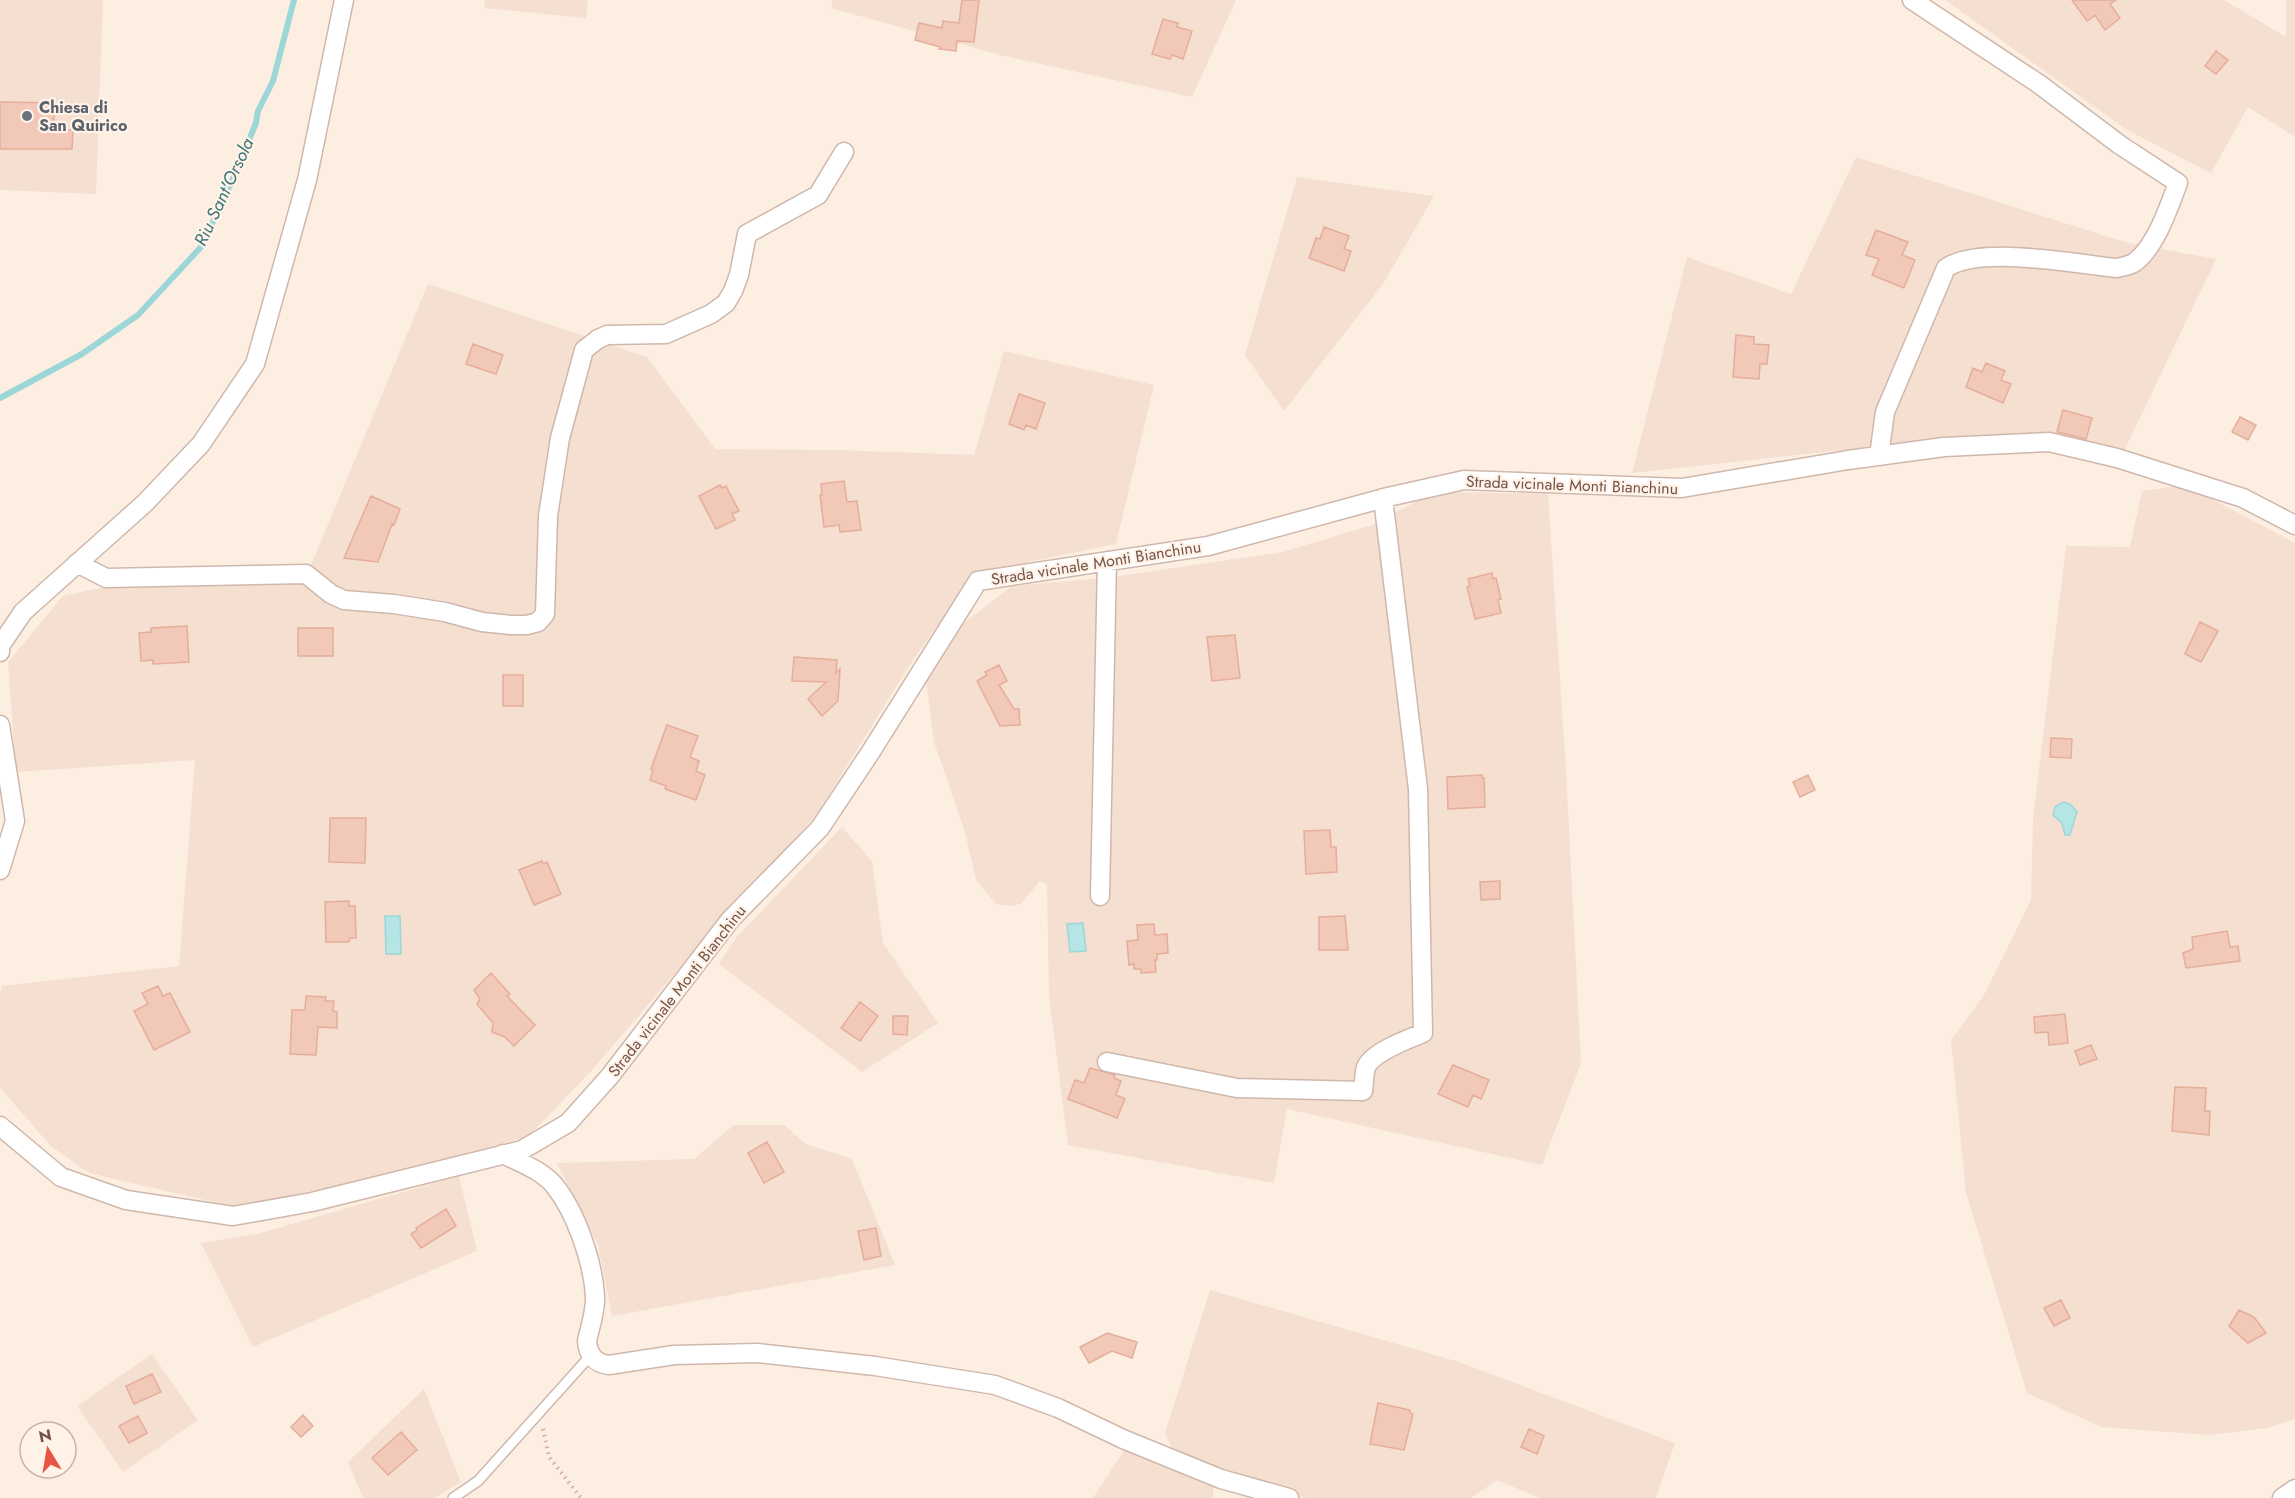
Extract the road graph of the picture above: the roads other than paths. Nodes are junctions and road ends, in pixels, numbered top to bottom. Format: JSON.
{"nodes":[{"id":1,"x":344,"y":0,"type":"edge"},
{"id":2,"x":1912,"y":0,"type":"edge"},
{"id":3,"x":844,"y":152,"type":"dead end"},
{"id":4,"x":1880,"y":456,"type":"junction"},
{"id":5,"x":1383,"y":498,"type":"junction"},
{"id":6,"x":2295,"y":525,"type":"edge"},
{"id":7,"x":1107,"y":561,"type":"junction"},
{"id":8,"x":77,"y":563,"type":"junction"},
{"id":9,"x":0,"y":652,"type":"edge"},
{"id":10,"x":0,"y":725,"type":"edge"},
{"id":11,"x":0,"y":870,"type":"edge"},
{"id":12,"x":1100,"y":896,"type":"dead end"},
{"id":13,"x":1107,"y":1062,"type":"dead end"},
{"id":14,"x":0,"y":1126,"type":"edge"},
{"id":15,"x":503,"y":1154,"type":"junction"},
{"id":16,"x":591,"y":1355,"type":"junction"},
{"id":17,"x":2295,"y":1489,"type":"edge"},
{"id":18,"x":453,"y":1498,"type":"edge"},
{"id":19,"x":1289,"y":1498,"type":"edge"},
{"id":20,"x":2282,"y":1498,"type":"edge"}],
"edges":[{"from":1,"to":8,"type":"street"},
{"from":2,"to":4,"type":"street"},
{"from":3,"to":8,"type":"street"},
{"from":4,"to":5,"type":"street","name":"Strada vicinale Monti Bianchinu"},
{"from":4,"to":6,"type":"street","name":"Strada vicinale Monti Bianchinu"},
{"from":5,"to":7,"type":"street","name":"Strada vicinale Monti Bianchinu"},
{"from":5,"to":13,"type":"street"},
{"from":7,"to":12,"type":"street"},
{"from":7,"to":15,"type":"street","name":"Strada vicinale Monti Bianchinu"},
{"from":8,"to":9,"type":"street"},
{"from":10,"to":11,"type":"street"},
{"from":14,"to":15,"type":"street","name":"Strada vicinale Monti Bianchinu"},
{"from":15,"to":16,"type":"street"},
{"from":16,"to":18,"type":"lane"},
{"from":16,"to":19,"type":"street"},
{"from":17,"to":20,"type":"street"}]}
